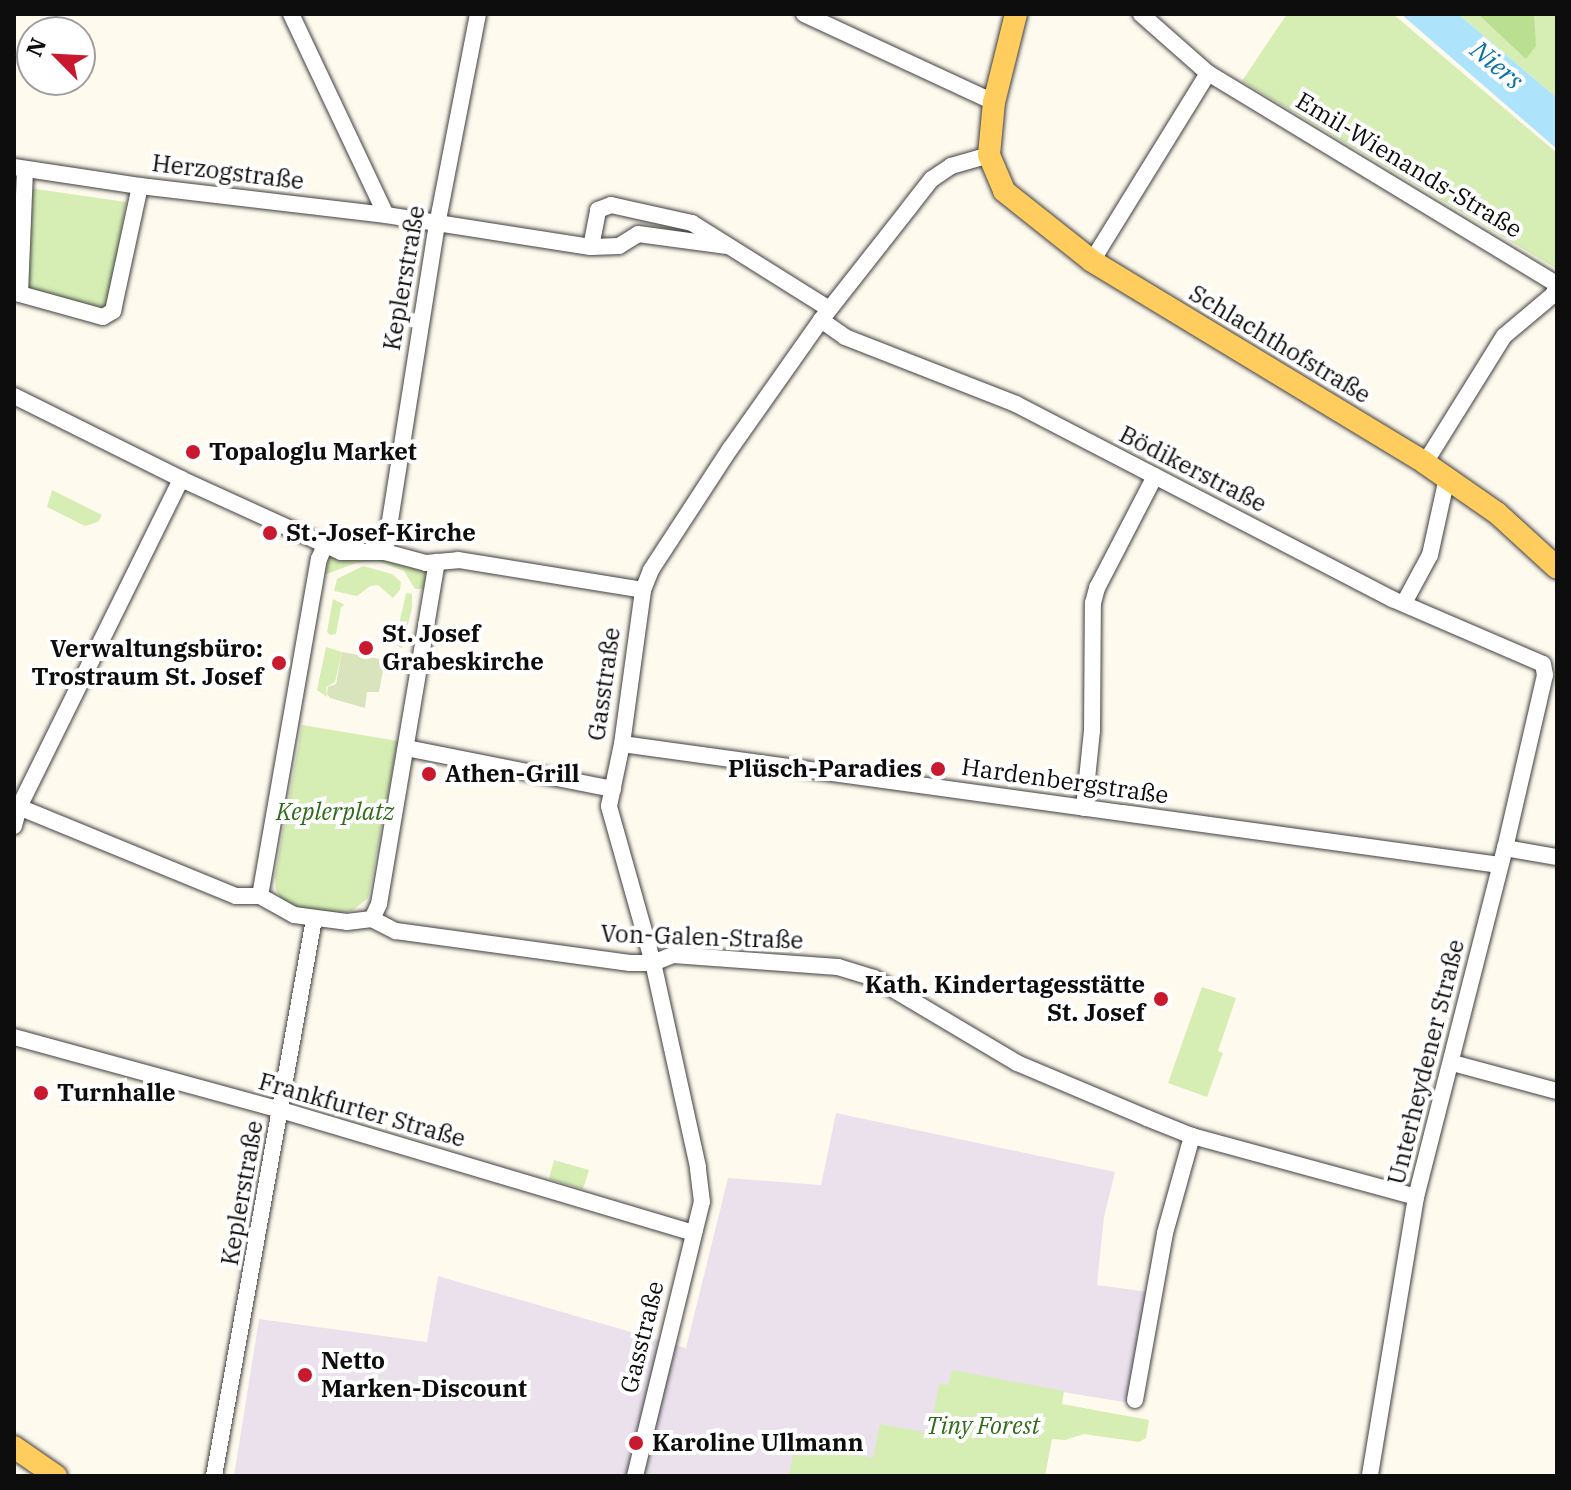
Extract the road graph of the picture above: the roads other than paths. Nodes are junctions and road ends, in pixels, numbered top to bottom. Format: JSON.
{"nodes":[{"id":1,"x":291,"y":14,"type":"edge"},
{"id":2,"x":478,"y":14,"type":"edge"},
{"id":3,"x":804,"y":14,"type":"edge"},
{"id":4,"x":1016,"y":14,"type":"edge"},
{"id":5,"x":1141,"y":14,"type":"edge"},
{"id":6,"x":1208,"y":73,"type":"junction"},
{"id":7,"x":994,"y":102,"type":"junction"},
{"id":8,"x":989,"y":155,"type":"junction"},
{"id":9,"x":19,"y":168,"type":"edge"},
{"id":10,"x":140,"y":186,"type":"junction"},
{"id":11,"x":386,"y":215,"type":"junction"},
{"id":12,"x":437,"y":225,"type":"junction"},
{"id":13,"x":727,"y":246,"type":"junction"},
{"id":14,"x":591,"y":247,"type":"junction"},
{"id":15,"x":1092,"y":261,"type":"junction"},
{"id":16,"x":17,"y":293,"type":"edge"},
{"id":17,"x":825,"y":314,"type":"junction"},
{"id":18,"x":14,"y":396,"type":"edge"},
{"id":19,"x":1425,"y":463,"type":"junction"},
{"id":20,"x":1155,"y":476,"type":"junction"},
{"id":21,"x":1447,"y":478,"type":"junction"},
{"id":22,"x":181,"y":479,"type":"junction"},
{"id":23,"x":324,"y":547,"type":"junction"},
{"id":24,"x":385,"y":547,"type":"junction"},
{"id":25,"x":437,"y":562,"type":"junction"},
{"id":26,"x":1557,"y":568,"type":"edge"},
{"id":27,"x":643,"y":590,"type":"junction"},
{"id":28,"x":1404,"y":603,"type":"junction"},
{"id":29,"x":1543,"y":664,"type":"joint"},
{"id":30,"x":622,"y":744,"type":"junction"},
{"id":31,"x":406,"y":748,"type":"junction"},
{"id":32,"x":613,"y":789,"type":"junction"},
{"id":33,"x":16,"y":806,"type":"edge"},
{"id":34,"x":1084,"y":808,"type":"junction"},
{"id":35,"x":14,"y":826,"type":"edge"},
{"id":36,"x":1503,"y":856,"type":"junction"},
{"id":37,"x":1557,"y":857,"type":"edge"},
{"id":38,"x":260,"y":896,"type":"junction"},
{"id":39,"x":314,"y":919,"type":"junction"},
{"id":40,"x":372,"y":919,"type":"junction"},
{"id":41,"x":653,"y":963,"type":"junction"},
{"id":42,"x":14,"y":1037,"type":"edge"},
{"id":43,"x":1453,"y":1063,"type":"junction"},
{"id":44,"x":1557,"y":1091,"type":"edge"},
{"id":45,"x":281,"y":1110,"type":"junction"},
{"id":46,"x":1192,"y":1136,"type":"junction"},
{"id":47,"x":1416,"y":1197,"type":"junction"},
{"id":48,"x":694,"y":1233,"type":"junction"},
{"id":49,"x":1135,"y":1400,"type":"dead end"},
{"id":50,"x":14,"y":1447,"type":"edge"},
{"id":51,"x":14,"y":1461,"type":"edge"},
{"id":52,"x":35,"y":1476,"type":"edge"},
{"id":53,"x":56,"y":1476,"type":"edge"},
{"id":54,"x":214,"y":1476,"type":"edge"},
{"id":55,"x":635,"y":1476,"type":"edge"},
{"id":56,"x":1370,"y":1476,"type":"edge"}],
"edges":[{"from":1,"to":11,"type":"street"},
{"from":2,"to":12,"type":"street","name":"Keplerstraße"},
{"from":3,"to":7,"type":"street"},
{"from":4,"to":7,"type":"main road"},
{"from":5,"to":6,"type":"street","name":"Emil-Wienands-Straße"},
{"from":6,"to":15,"type":"street"},
{"from":6,"to":19,"type":"street","name":"Emil-Wienands-Straße"},
{"from":7,"to":8,"type":"main road"},
{"from":8,"to":15,"type":"main road","name":"Schlachthofstraße"},
{"from":8,"to":17,"type":"street","name":"Gasstraße"},
{"from":9,"to":10,"type":"street","name":"Herzogstraße"},
{"from":9,"to":16,"type":"street"},
{"from":10,"to":11,"type":"street","name":"Herzogstraße"},
{"from":10,"to":16,"type":"street"},
{"from":11,"to":12,"type":"street","name":"Herzogstraße"},
{"from":12,"to":14,"type":"street","name":"Herzogstraße"},
{"from":12,"to":24,"type":"street","name":"Keplerstraße"},
{"from":13,"to":14,"type":"street","name":"Herzogstraße"},
{"from":13,"to":14,"type":"street","name":"Bödikerstraße"},
{"from":13,"to":17,"type":"street","name":"Bödikerstraße"},
{"from":15,"to":19,"type":"main road","name":"Schlachthofstraße"},
{"from":17,"to":20,"type":"street","name":"Bödikerstraße"},
{"from":17,"to":27,"type":"street","name":"Gasstraße"},
{"from":18,"to":22,"type":"street"},
{"from":19,"to":21,"type":"main road","name":"Schlachthofstraße"},
{"from":20,"to":28,"type":"street","name":"Bödikerstraße"},
{"from":20,"to":34,"type":"street"},
{"from":21,"to":26,"type":"main road","name":"Schlachthofstraße"},
{"from":21,"to":28,"type":"street"},
{"from":22,"to":23,"type":"street"},
{"from":22,"to":33,"type":"street"},
{"from":23,"to":24,"type":"street"},
{"from":23,"to":38,"type":"street"},
{"from":24,"to":25,"type":"street"},
{"from":25,"to":27,"type":"street"},
{"from":25,"to":31,"type":"street"},
{"from":27,"to":30,"type":"street","name":"Gasstraße"},
{"from":28,"to":29,"type":"street","name":"Bödikerstraße"},
{"from":29,"to":36,"type":"street","name":"Unterheydener Straße"},
{"from":30,"to":32,"type":"street","name":"Gasstraße"},
{"from":30,"to":34,"type":"street","name":"Hardenbergstraße"},
{"from":31,"to":32,"type":"street"},
{"from":31,"to":40,"type":"street"},
{"from":32,"to":41,"type":"street","name":"Gasstraße"},
{"from":33,"to":35,"type":"street"},
{"from":33,"to":38,"type":"street","name":"Von-Galen-Straße"},
{"from":34,"to":36,"type":"street","name":"Hardenbergstraße"},
{"from":36,"to":37,"type":"street","name":"Hardenbergstraße"},
{"from":36,"to":43,"type":"street","name":"Unterheydener Straße"},
{"from":38,"to":39,"type":"street","name":"Von-Galen-Straße"},
{"from":39,"to":40,"type":"street","name":"Von-Galen-Straße"},
{"from":39,"to":45,"type":"street","name":"Keplerstraße"},
{"from":40,"to":41,"type":"street","name":"Von-Galen-Straße"},
{"from":41,"to":46,"type":"street","name":"Von-Galen-Straße"},
{"from":41,"to":48,"type":"street","name":"Gasstraße"},
{"from":42,"to":45,"type":"street","name":"Frankfurter Straße"},
{"from":43,"to":44,"type":"street"},
{"from":43,"to":47,"type":"street","name":"Unterheydener Straße"},
{"from":45,"to":48,"type":"street","name":"Frankfurter Straße"},
{"from":45,"to":54,"type":"street","name":"Keplerstraße"},
{"from":46,"to":47,"type":"street","name":"Von-Galen-Straße"},
{"from":46,"to":49,"type":"street"},
{"from":47,"to":56,"type":"street","name":"Unterheydener Straße"},
{"from":48,"to":55,"type":"street","name":"Gasstraße"},
{"from":50,"to":53,"type":"main road"},
{"from":51,"to":52,"type":"main road"}]}
